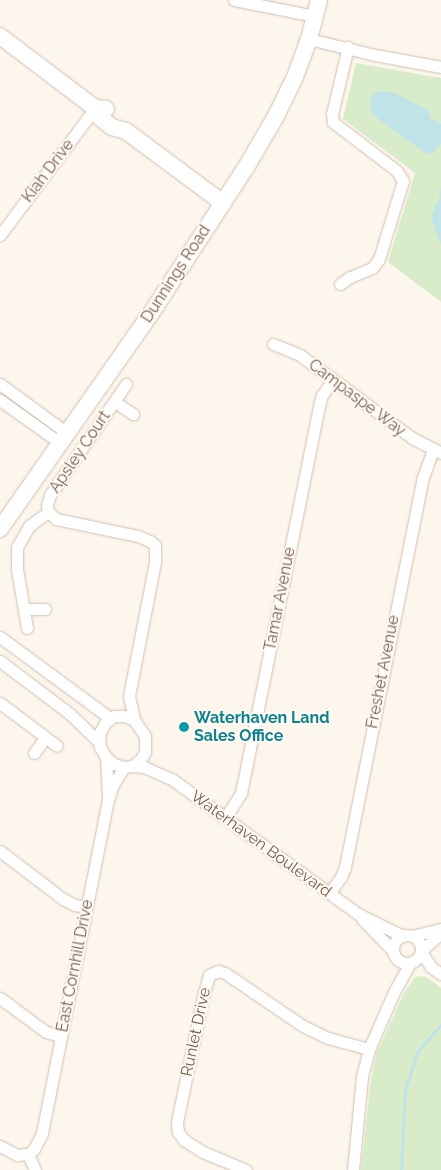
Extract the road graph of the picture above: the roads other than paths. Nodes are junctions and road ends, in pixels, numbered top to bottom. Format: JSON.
{"nodes":[{"id":1,"x":234,"y":0,"type":"edge"},
{"id":2,"x":318,"y":0,"type":"edge"},
{"id":3,"x":315,"y":16,"type":"junction"},
{"id":4,"x":0,"y":36,"type":"edge"},
{"id":5,"x":307,"y":43,"type":"junction"},
{"id":6,"x":347,"y":51,"type":"junction"},
{"id":7,"x":441,"y":67,"type":"edge"},
{"id":8,"x":95,"y":108,"type":"junction"},
{"id":9,"x":223,"y":203,"type":"junction"},
{"id":10,"x":0,"y":235,"type":"edge"},
{"id":11,"x":340,"y":284,"type":"dead end"},
{"id":12,"x":273,"y":344,"type":"dead end"},
{"id":13,"x":333,"y":380,"type":"junction"},
{"id":14,"x":0,"y":384,"type":"edge"},
{"id":15,"x":126,"y":384,"type":"dead end"},
{"id":16,"x":0,"y":400,"type":"edge"},
{"id":17,"x":115,"y":402,"type":"junction"},
{"id":18,"x":133,"y":414,"type":"dead end"},
{"id":19,"x":63,"y":438,"type":"junction"},
{"id":20,"x":437,"y":451,"type":"edge"},
{"id":21,"x":48,"y":512,"type":"junction"},
{"id":22,"x":0,"y":529,"type":"edge"},
{"id":23,"x":24,"y":609,"type":"junction"},
{"id":24,"x":45,"y":609,"type":"dead end"},
{"id":25,"x":27,"y":628,"type":"dead end"},
{"id":26,"x":0,"y":637,"type":"edge"},
{"id":27,"x":0,"y":661,"type":"edge"},
{"id":28,"x":129,"y":696,"type":"junction"},
{"id":29,"x":0,"y":703,"type":"edge"},
{"id":30,"x":113,"y":717,"type":"junction"},
{"id":31,"x":134,"y":720,"type":"junction"},
{"id":32,"x":45,"y":738,"type":"junction"},
{"id":33,"x":97,"y":740,"type":"junction"},
{"id":34,"x":56,"y":746,"type":"dead end"},
{"id":35,"x":146,"y":747,"type":"junction"},
{"id":36,"x":34,"y":753,"type":"dead end"},
{"id":37,"x":106,"y":757,"type":"junction"},
{"id":38,"x":128,"y":767,"type":"junction"},
{"id":39,"x":163,"y":775,"type":"junction"},
{"id":40,"x":108,"y":800,"type":"junction"},
{"id":41,"x":225,"y":818,"type":"junction"},
{"id":42,"x":0,"y":851,"type":"edge"},
{"id":43,"x":329,"y":893,"type":"junction"},
{"id":44,"x":86,"y":907,"type":"junction"},
{"id":45,"x":358,"y":914,"type":"junction"},
{"id":46,"x":441,"y":931,"type":"edge"},
{"id":47,"x":408,"y":936,"type":"junction"},
{"id":48,"x":421,"y":951,"type":"junction"},
{"id":49,"x":395,"y":954,"type":"junction"},
{"id":50,"x":412,"y":963,"type":"junction"},
{"id":51,"x":431,"y":967,"type":"junction"},
{"id":52,"x":441,"y":974,"type":"edge"},
{"id":53,"x":394,"y":992,"type":"junction"},
{"id":54,"x":0,"y":998,"type":"edge"},
{"id":55,"x":61,"y":1036,"type":"junction"},
{"id":56,"x":369,"y":1049,"type":"junction"},
{"id":57,"x":0,"y":1148,"type":"edge"},
{"id":58,"x":31,"y":1161,"type":"edge"},
{"id":59,"x":246,"y":1170,"type":"edge"},
{"id":60,"x":353,"y":1170,"type":"edge"}],
"edges":[{"from":1,"to":3,"type":"street"},
{"from":2,"to":3,"type":"street","name":"Dunnings Road"},
{"from":3,"to":5,"type":"street","name":"Dunnings Road"},
{"from":4,"to":8,"type":"street"},
{"from":5,"to":6,"type":"street"},
{"from":5,"to":9,"type":"street","name":"Dunnings Road"},
{"from":6,"to":7,"type":"street"},
{"from":6,"to":11,"type":"street"},
{"from":8,"to":9,"type":"street"},
{"from":8,"to":10,"type":"street","name":"Kiah Drive"},
{"from":9,"to":19,"type":"street","name":"Dunnings Road"},
{"from":12,"to":13,"type":"street","name":"Campaspe Way"},
{"from":13,"to":20,"type":"street","name":"Campaspe Way"},
{"from":13,"to":41,"type":"street","name":"Tamar Avenue"},
{"from":14,"to":19,"type":"street"},
{"from":15,"to":17,"type":"street","name":"Apsley Court"},
{"from":16,"to":19,"type":"street"},
{"from":17,"to":18,"type":"street","name":"Apsley Court"},
{"from":17,"to":21,"type":"street","name":"Apsley Court"},
{"from":19,"to":22,"type":"street","name":"Dunnings Road"},
{"from":20,"to":43,"type":"street","name":"Freshet Avenue"},
{"from":21,"to":23,"type":"street"},
{"from":21,"to":28,"type":"street","name":"Apsley Court"},
{"from":23,"to":24,"type":"street"},
{"from":23,"to":25,"type":"street"},
{"from":26,"to":30,"type":"street"},
{"from":27,"to":33,"type":"street"},
{"from":28,"to":30,"type":"street"},
{"from":28,"to":31,"type":"street"},
{"from":29,"to":32,"type":"street"},
{"from":30,"to":31,"type":"street"},
{"from":30,"to":33,"type":"street"},
{"from":31,"to":35,"type":"street"},
{"from":32,"to":34,"type":"street"},
{"from":32,"to":36,"type":"street"},
{"from":33,"to":37,"type":"street"},
{"from":35,"to":38,"type":"street"},
{"from":35,"to":39,"type":"street","name":"Waterhaven Boulevard"},
{"from":37,"to":38,"type":"street"},
{"from":37,"to":40,"type":"street","name":"East Cornhill Drive"},
{"from":38,"to":39,"type":"street","name":"Waterhaven Boulevard"},
{"from":38,"to":40,"type":"street","name":"East Cornhill Drive"},
{"from":39,"to":41,"type":"street","name":"Waterhaven Boulevard"},
{"from":40,"to":44,"type":"street","name":"East Cornhill Drive"},
{"from":41,"to":43,"type":"street","name":"Waterhaven Boulevard"},
{"from":42,"to":44,"type":"street"},
{"from":43,"to":45,"type":"street","name":"Waterhaven Boulevard"},
{"from":44,"to":55,"type":"street","name":"East Cornhill Drive"},
{"from":45,"to":47,"type":"street","name":"Waterhaven Boulevard"},
{"from":45,"to":49,"type":"street","name":"Waterhaven Boulevard"},
{"from":46,"to":47,"type":"street"},
{"from":46,"to":48,"type":"street"},
{"from":47,"to":48,"type":"street"},
{"from":47,"to":49,"type":"street"},
{"from":48,"to":50,"type":"street"},
{"from":48,"to":51,"type":"street"},
{"from":49,"to":50,"type":"street"},
{"from":49,"to":53,"type":"street"},
{"from":50,"to":51,"type":"street"},
{"from":50,"to":53,"type":"street"},
{"from":51,"to":52,"type":"street"},
{"from":53,"to":56,"type":"street"},
{"from":54,"to":55,"type":"street"},
{"from":55,"to":58,"type":"street","name":"East Cornhill Drive"},
{"from":56,"to":59,"type":"street","name":"Runlet Drive"},
{"from":56,"to":60,"type":"street"},
{"from":57,"to":58,"type":"street"}]}
